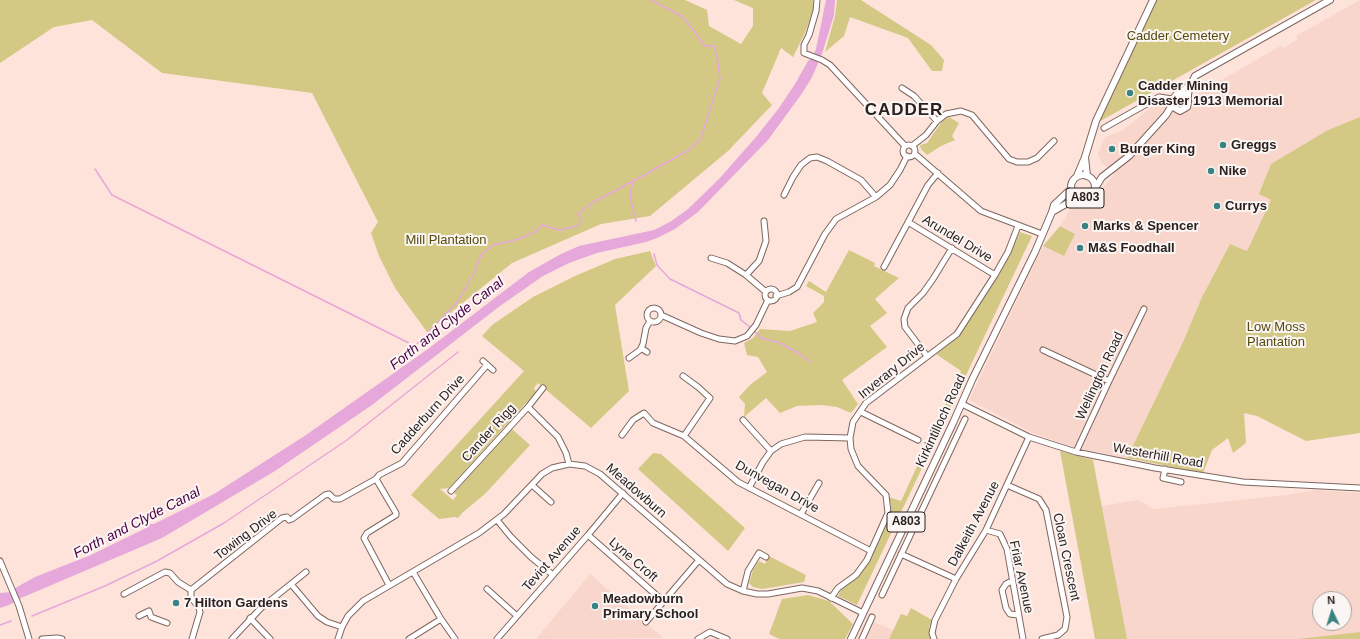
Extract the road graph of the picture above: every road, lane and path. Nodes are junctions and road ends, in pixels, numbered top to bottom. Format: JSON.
{"nodes":[{"id":1,"x":817,"y":0,"type":"edge"},
{"id":2,"x":1153,"y":0,"type":"edge"},
{"id":3,"x":1330,"y":0,"type":"edge"},
{"id":4,"x":1192,"y":82,"type":"junction"},
{"id":5,"x":902,"y":88,"type":"dead end"},
{"id":6,"x":1180,"y":94,"type":"junction"},
{"id":7,"x":1187,"y":98,"type":"junction"},
{"id":8,"x":1173,"y":104,"type":"junction"},
{"id":9,"x":937,"y":121,"type":"junction"},
{"id":10,"x":1104,"y":128,"type":"dead end"},
{"id":11,"x":1054,"y":141,"type":"dead end"},
{"id":12,"x":905,"y":146,"type":"junction"},
{"id":13,"x":912,"y":146,"type":"junction"},
{"id":14,"x":914,"y":154,"type":"junction"},
{"id":15,"x":906,"y":156,"type":"junction"},
{"id":16,"x":1084,"y":157,"type":"junction"},
{"id":17,"x":938,"y":174,"type":"junction"},
{"id":18,"x":1077,"y":176,"type":"junction"},
{"id":19,"x":1102,"y":177,"type":"junction"},
{"id":20,"x":1089,"y":178,"type":"junction"},
{"id":21,"x":1071,"y":189,"type":"junction"},
{"id":22,"x":1094,"y":190,"type":"junction"},
{"id":23,"x":784,"y":195,"type":"dead end"},
{"id":24,"x":876,"y":197,"type":"junction"},
{"id":25,"x":1078,"y":198,"type":"junction"},
{"id":26,"x":1052,"y":212,"type":"junction"},
{"id":27,"x":764,"y":221,"type":"dead end"},
{"id":28,"x":908,"y":222,"type":"junction"},
{"id":29,"x":1018,"y":226,"type":"junction"},
{"id":30,"x":1042,"y":234,"type":"junction"},
{"id":31,"x":952,"y":248,"type":"junction"},
{"id":32,"x":711,"y":258,"type":"dead end"},
{"id":33,"x":884,"y":268,"type":"dead end"},
{"id":34,"x":995,"y":274,"type":"junction"},
{"id":35,"x":746,"y":275,"type":"junction"},
{"id":36,"x":766,"y":292,"type":"junction"},
{"id":37,"x":776,"y":296,"type":"junction"},
{"id":38,"x":768,"y":300,"type":"junction"},
{"id":39,"x":1144,"y":309,"type":"dead end"},
{"id":40,"x":661,"y":315,"type":"junction"},
{"id":41,"x":650,"y":321,"type":"junction"},
{"id":42,"x":641,"y":348,"type":"junction"},
{"id":43,"x":1043,"y":350,"type":"dead end"},
{"id":44,"x":647,"y":352,"type":"dead end"},
{"id":45,"x":927,"y":356,"type":"junction"},
{"id":46,"x":629,"y":358,"type":"dead end"},
{"id":47,"x":483,"y":361,"type":"dead end"},
{"id":48,"x":488,"y":365,"type":"junction"},
{"id":49,"x":493,"y":370,"type":"dead end"},
{"id":50,"x":683,"y":376,"type":"dead end"},
{"id":51,"x":1109,"y":381,"type":"junction"},
{"id":52,"x":543,"y":388,"type":"dead end"},
{"id":53,"x":962,"y":404,"type":"junction"},
{"id":54,"x":528,"y":407,"type":"junction"},
{"id":55,"x":860,"y":412,"type":"junction"},
{"id":56,"x":965,"y":419,"type":"dead end"},
{"id":57,"x":743,"y":420,"type":"dead end"},
{"id":58,"x":622,"y":435,"type":"dead end"},
{"id":59,"x":684,"y":436,"type":"junction"},
{"id":60,"x":1029,"y":437,"type":"junction"},
{"id":61,"x":850,"y":438,"type":"junction"},
{"id":62,"x":918,"y":440,"type":"dead end"},
{"id":63,"x":771,"y":451,"type":"junction"},
{"id":64,"x":1076,"y":452,"type":"junction"},
{"id":65,"x":569,"y":464,"type":"junction"},
{"id":66,"x":1165,"y":469,"type":"junction"},
{"id":67,"x":376,"y":479,"type":"junction"},
{"id":68,"x":1181,"y":482,"type":"dead end"},
{"id":69,"x":819,"y":483,"type":"dead end"},
{"id":70,"x":532,"y":485,"type":"junction"},
{"id":71,"x":1007,"y":485,"type":"junction"},
{"id":72,"x":749,"y":488,"type":"junction"},
{"id":73,"x":1360,"y":488,"type":"edge"},
{"id":74,"x":451,"y":491,"type":"dead end"},
{"id":75,"x":623,"y":493,"type":"junction"},
{"id":76,"x":551,"y":502,"type":"dead end"},
{"id":77,"x":801,"y":514,"type":"junction"},
{"id":78,"x":497,"y":520,"type":"junction"},
{"id":79,"x":986,"y":530,"type":"junction"},
{"id":80,"x":588,"y":535,"type":"junction"},
{"id":81,"x":871,"y":551,"type":"junction"},
{"id":82,"x":901,"y":554,"type":"junction"},
{"id":83,"x":766,"y":557,"type":"dead end"},
{"id":84,"x":699,"y":560,"type":"junction"},
{"id":85,"x":0,"y":561,"type":"edge"},
{"id":86,"x":306,"y":572,"type":"dead end"},
{"id":87,"x":413,"y":572,"type":"junction"},
{"id":88,"x":553,"y":575,"type":"junction"},
{"id":89,"x":956,"y":579,"type":"junction"},
{"id":90,"x":1012,"y":581,"type":"junction"},
{"id":91,"x":291,"y":584,"type":"junction"},
{"id":92,"x":389,"y":585,"type":"junction"},
{"id":93,"x":487,"y":589,"type":"dead end"},
{"id":94,"x":191,"y":590,"type":"junction"},
{"id":95,"x":743,"y":591,"type":"junction"},
{"id":96,"x":124,"y":594,"type":"dead end"},
{"id":97,"x":882,"y":595,"type":"dead end"},
{"id":98,"x":832,"y":598,"type":"junction"},
{"id":99,"x":663,"y":601,"type":"junction"},
{"id":100,"x":863,"y":613,"type":"junction"},
{"id":101,"x":1018,"y":615,"type":"junction"},
{"id":102,"x":139,"y":616,"type":"dead end"},
{"id":103,"x":517,"y":616,"type":"junction"},
{"id":104,"x":872,"y":617,"type":"dead end"},
{"id":105,"x":250,"y":618,"type":"junction"},
{"id":106,"x":441,"y":619,"type":"junction"},
{"id":107,"x":167,"y":622,"type":"dead end"},
{"id":108,"x":646,"y":622,"type":"dead end"},
{"id":109,"x":342,"y":627,"type":"junction"},
{"id":110,"x":29,"y":639,"type":"edge"},
{"id":111,"x":42,"y":639,"type":"edge"},
{"id":112,"x":62,"y":639,"type":"edge"},
{"id":113,"x":192,"y":639,"type":"edge"},
{"id":114,"x":232,"y":639,"type":"edge"},
{"id":115,"x":270,"y":639,"type":"edge"},
{"id":116,"x":338,"y":639,"type":"edge"},
{"id":117,"x":409,"y":639,"type":"edge"},
{"id":118,"x":455,"y":639,"type":"edge"},
{"id":119,"x":497,"y":639,"type":"edge"},
{"id":120,"x":698,"y":639,"type":"edge"},
{"id":121,"x":727,"y":639,"type":"edge"},
{"id":122,"x":851,"y":639,"type":"edge"},
{"id":123,"x":862,"y":639,"type":"edge"},
{"id":124,"x":934,"y":639,"type":"edge"},
{"id":125,"x":1023,"y":639,"type":"edge"},
{"id":126,"x":1042,"y":639,"type":"edge"}],
"edges":[{"from":1,"to":12,"type":"street"},
{"from":2,"to":16,"type":"main road","number":"A803"},
{"from":3,"to":4,"type":"main road"},
{"from":4,"to":6,"type":"main road"},
{"from":4,"to":7,"type":"main road"},
{"from":5,"to":9,"type":"street"},
{"from":6,"to":7,"type":"main road"},
{"from":6,"to":8,"type":"main road"},
{"from":7,"to":8,"type":"main road"},
{"from":8,"to":10,"type":"street"},
{"from":8,"to":19,"type":"main road"},
{"from":9,"to":11,"type":"street"},
{"from":9,"to":13,"type":"street"},
{"from":12,"to":13,"type":"street"},
{"from":12,"to":15,"type":"street"},
{"from":13,"to":14,"type":"street"},
{"from":14,"to":15,"type":"street"},
{"from":14,"to":17,"type":"street"},
{"from":15,"to":24,"type":"street"},
{"from":16,"to":18,"type":"main road","number":"A803"},
{"from":16,"to":20,"type":"main road","number":"A803"},
{"from":17,"to":28,"type":"street"},
{"from":17,"to":29,"type":"street"},
{"from":18,"to":20,"type":"main road","number":"A803"},
{"from":18,"to":21,"type":"main road","number":"A803"},
{"from":19,"to":20,"type":"main road"},
{"from":19,"to":22,"type":"main road"},
{"from":20,"to":22,"type":"main road","number":"A803"},
{"from":21,"to":25,"type":"main road","number":"A803"},
{"from":21,"to":26,"type":"main road","name":"Kirkintilloch Road","number":"A803"},
{"from":22,"to":25,"type":"main road","number":"A803"},
{"from":23,"to":24,"type":"street"},
{"from":24,"to":37,"type":"street"},
{"from":25,"to":26,"type":"main road","number":"A803"},
{"from":26,"to":30,"type":"main road","name":"Kirkintilloch Road","number":"A803"},
{"from":27,"to":35,"type":"street"},
{"from":28,"to":31,"type":"street","name":"Arundel Drive"},
{"from":28,"to":33,"type":"street"},
{"from":29,"to":30,"type":"street"},
{"from":29,"to":34,"type":"street","name":"Inverary Drive"},
{"from":30,"to":53,"type":"main road","name":"Kirkintilloch Road","number":"A803"},
{"from":31,"to":34,"type":"street","name":"Arundel Drive"},
{"from":31,"to":45,"type":"street"},
{"from":32,"to":35,"type":"street"},
{"from":34,"to":45,"type":"street","name":"Inverary Drive"},
{"from":35,"to":36,"type":"street"},
{"from":36,"to":37,"type":"street"},
{"from":36,"to":38,"type":"street"},
{"from":37,"to":38,"type":"street"},
{"from":38,"to":40,"type":"street"},
{"from":39,"to":51,"type":"street","name":"Wellington Road"},
{"from":40,"to":41,"type":"street"},
{"from":40,"to":41,"type":"street"},
{"from":41,"to":42,"type":"street"},
{"from":42,"to":44,"type":"street"},
{"from":42,"to":46,"type":"street"},
{"from":43,"to":51,"type":"street"},
{"from":45,"to":55,"type":"street","name":"Inverary Drive"},
{"from":47,"to":48,"type":"street"},
{"from":48,"to":49,"type":"street"},
{"from":48,"to":67,"type":"street","name":"Cadderburn Drive"},
{"from":50,"to":59,"type":"street"},
{"from":51,"to":64,"type":"street","name":"Wellington Road"},
{"from":52,"to":54,"type":"street","name":"Cander Rigg"},
{"from":53,"to":60,"type":"street","name":"Westerhill Road"},
{"from":53,"to":100,"type":"main road","name":"Kirkintilloch Road","number":"A803"},
{"from":54,"to":65,"type":"street"},
{"from":54,"to":74,"type":"street","name":"Cander Rigg"},
{"from":55,"to":61,"type":"street","name":"Inverary Drive"},
{"from":55,"to":62,"type":"street"},
{"from":56,"to":82,"type":"street"},
{"from":57,"to":63,"type":"street"},
{"from":58,"to":59,"type":"street","name":"Dunvegan Drive"},
{"from":59,"to":72,"type":"street","name":"Dunvegan Drive"},
{"from":60,"to":64,"type":"street","name":"Westerhill Road"},
{"from":60,"to":71,"type":"street","name":"Dalkeith Avenue"},
{"from":61,"to":63,"type":"street"},
{"from":61,"to":81,"type":"street","name":"Inverary Drive"},
{"from":63,"to":72,"type":"street"},
{"from":64,"to":66,"type":"street","name":"Westerhill Road"},
{"from":65,"to":70,"type":"street","name":"Meadowburn"},
{"from":65,"to":75,"type":"street","name":"Meadowburn"},
{"from":66,"to":68,"type":"street"},
{"from":66,"to":73,"type":"street","name":"Westerhill Road"},
{"from":67,"to":92,"type":"street"},
{"from":67,"to":94,"type":"street","name":"Towing Drive"},
{"from":69,"to":77,"type":"street"},
{"from":70,"to":76,"type":"street"},
{"from":70,"to":78,"type":"street","name":"Meadowburn"},
{"from":71,"to":79,"type":"street","name":"Dalkeith Avenue"},
{"from":71,"to":126,"type":"street","name":"Cloan Crescent"},
{"from":72,"to":77,"type":"street","name":"Dunvegan Drive"},
{"from":75,"to":80,"type":"street","name":"Teviot Avenue"},
{"from":75,"to":84,"type":"street","name":"Meadowburn"},
{"from":77,"to":81,"type":"street","name":"Dunvegan Drive"},
{"from":78,"to":87,"type":"street","name":"Meadowburn"},
{"from":78,"to":88,"type":"street"},
{"from":79,"to":89,"type":"street","name":"Dalkeith Avenue"},
{"from":79,"to":90,"type":"street","name":"Friar Avenue"},
{"from":80,"to":88,"type":"street","name":"Teviot Avenue"},
{"from":80,"to":99,"type":"street","name":"Lyne Croft"},
{"from":81,"to":98,"type":"street","name":"Inverary Drive"},
{"from":82,"to":89,"type":"street"},
{"from":82,"to":97,"type":"street"},
{"from":83,"to":95,"type":"street"},
{"from":84,"to":95,"type":"street","name":"Meadowburn"},
{"from":84,"to":99,"type":"street"},
{"from":85,"to":110,"type":"street"},
{"from":86,"to":91,"type":"street"},
{"from":87,"to":92,"type":"street","name":"Meadowburn"},
{"from":87,"to":106,"type":"street"},
{"from":88,"to":103,"type":"street","name":"Teviot Avenue"},
{"from":89,"to":124,"type":"street","name":"Dalkeith Avenue"},
{"from":90,"to":101,"type":"street","name":"Friar Avenue"},
{"from":90,"to":101,"type":"street"},
{"from":91,"to":105,"type":"street"},
{"from":91,"to":109,"type":"street"},
{"from":92,"to":109,"type":"street","name":"Meadowburn"},
{"from":93,"to":103,"type":"street"},
{"from":94,"to":96,"type":"street"},
{"from":94,"to":113,"type":"street"},
{"from":95,"to":98,"type":"street","name":"Meadowburn"},
{"from":98,"to":100,"type":"street","name":"Meadowburn"},
{"from":99,"to":108,"type":"street"},
{"from":100,"to":122,"type":"main road","name":"Kirkintilloch Road","number":"A803"},
{"from":101,"to":125,"type":"street","name":"Friar Avenue"},
{"from":102,"to":107,"type":"street"},
{"from":103,"to":119,"type":"street","name":"Teviot Avenue"},
{"from":104,"to":123,"type":"street"},
{"from":105,"to":114,"type":"street"},
{"from":105,"to":115,"type":"street"},
{"from":106,"to":117,"type":"street"},
{"from":106,"to":118,"type":"street"},
{"from":109,"to":116,"type":"street","name":"Meadowburn"},
{"from":111,"to":112,"type":"street"},
{"from":120,"to":121,"type":"street"}]}
